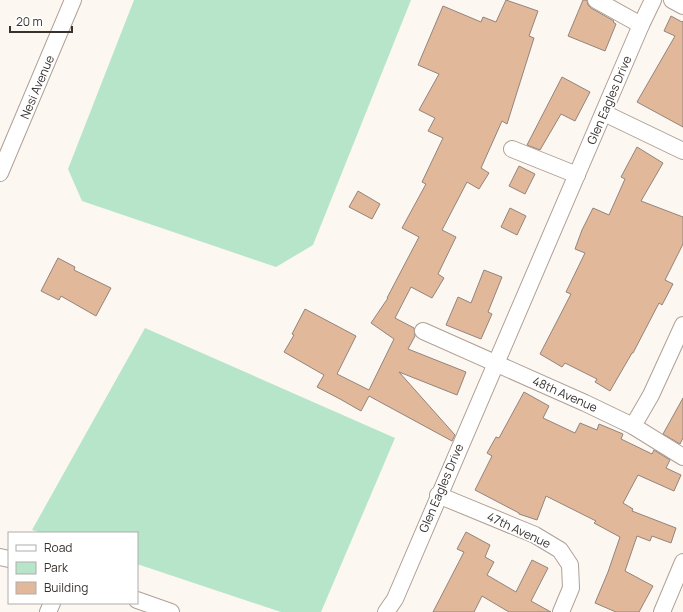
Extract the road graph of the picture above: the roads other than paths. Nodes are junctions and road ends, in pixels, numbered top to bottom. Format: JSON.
{"nodes":[{"id":1,"x":73,"y":0,"type":"edge"},
{"id":2,"x":596,"y":0,"type":"edge"},
{"id":3,"x":653,"y":0,"type":"edge"},
{"id":4,"x":672,"y":0,"type":"edge"},
{"id":5,"x":683,"y":6,"type":"edge"},
{"id":6,"x":641,"y":24,"type":"junction"},
{"id":7,"x":604,"y":113,"type":"junction"},
{"id":8,"x":512,"y":149,"type":"dead end"},
{"id":9,"x":683,"y":151,"type":"edge"},
{"id":10,"x":0,"y":173,"type":"edge"},
{"id":11,"x":577,"y":175,"type":"junction"},
{"id":12,"x":683,"y":325,"type":"edge"},
{"id":13,"x":423,"y":331,"type":"dead end"},
{"id":14,"x":496,"y":364,"type":"junction"},
{"id":15,"x":633,"y":426,"type":"junction"},
{"id":16,"x":683,"y":457,"type":"edge"},
{"id":17,"x":438,"y":495,"type":"junction"},
{"id":18,"x":683,"y":562,"type":"edge"},
{"id":19,"x":138,"y":601,"type":"edge"},
{"id":20,"x":152,"y":609,"type":"edge"},
{"id":21,"x":171,"y":612,"type":"edge"},
{"id":22,"x":386,"y":612,"type":"edge"},
{"id":23,"x":560,"y":612,"type":"edge"},
{"id":24,"x":662,"y":612,"type":"edge"}],
"edges":[{"from":1,"to":10,"type":"street","name":"Nesi Avenue"},
{"from":2,"to":6,"type":"street"},
{"from":3,"to":6,"type":"street","name":"Glen Eagles Drive"},
{"from":4,"to":5,"type":"street"},
{"from":6,"to":7,"type":"street","name":"Glen Eagles Drive"},
{"from":7,"to":9,"type":"street"},
{"from":7,"to":11,"type":"street","name":"Glen Eagles Drive"},
{"from":8,"to":11,"type":"street"},
{"from":11,"to":14,"type":"street","name":"Glen Eagles Drive"},
{"from":12,"to":15,"type":"street"},
{"from":13,"to":14,"type":"street"},
{"from":14,"to":15,"type":"street","name":"48th Avenue"},
{"from":14,"to":17,"type":"street","name":"Glen Eagles Drive"},
{"from":15,"to":16,"type":"street","name":"48th Avenue"},
{"from":17,"to":22,"type":"street","name":"Glen Eagles Drive"},
{"from":17,"to":23,"type":"street","name":"47th Avenue"},
{"from":18,"to":24,"type":"street"},
{"from":19,"to":20,"type":"street"},
{"from":20,"to":21,"type":"street"}]}
